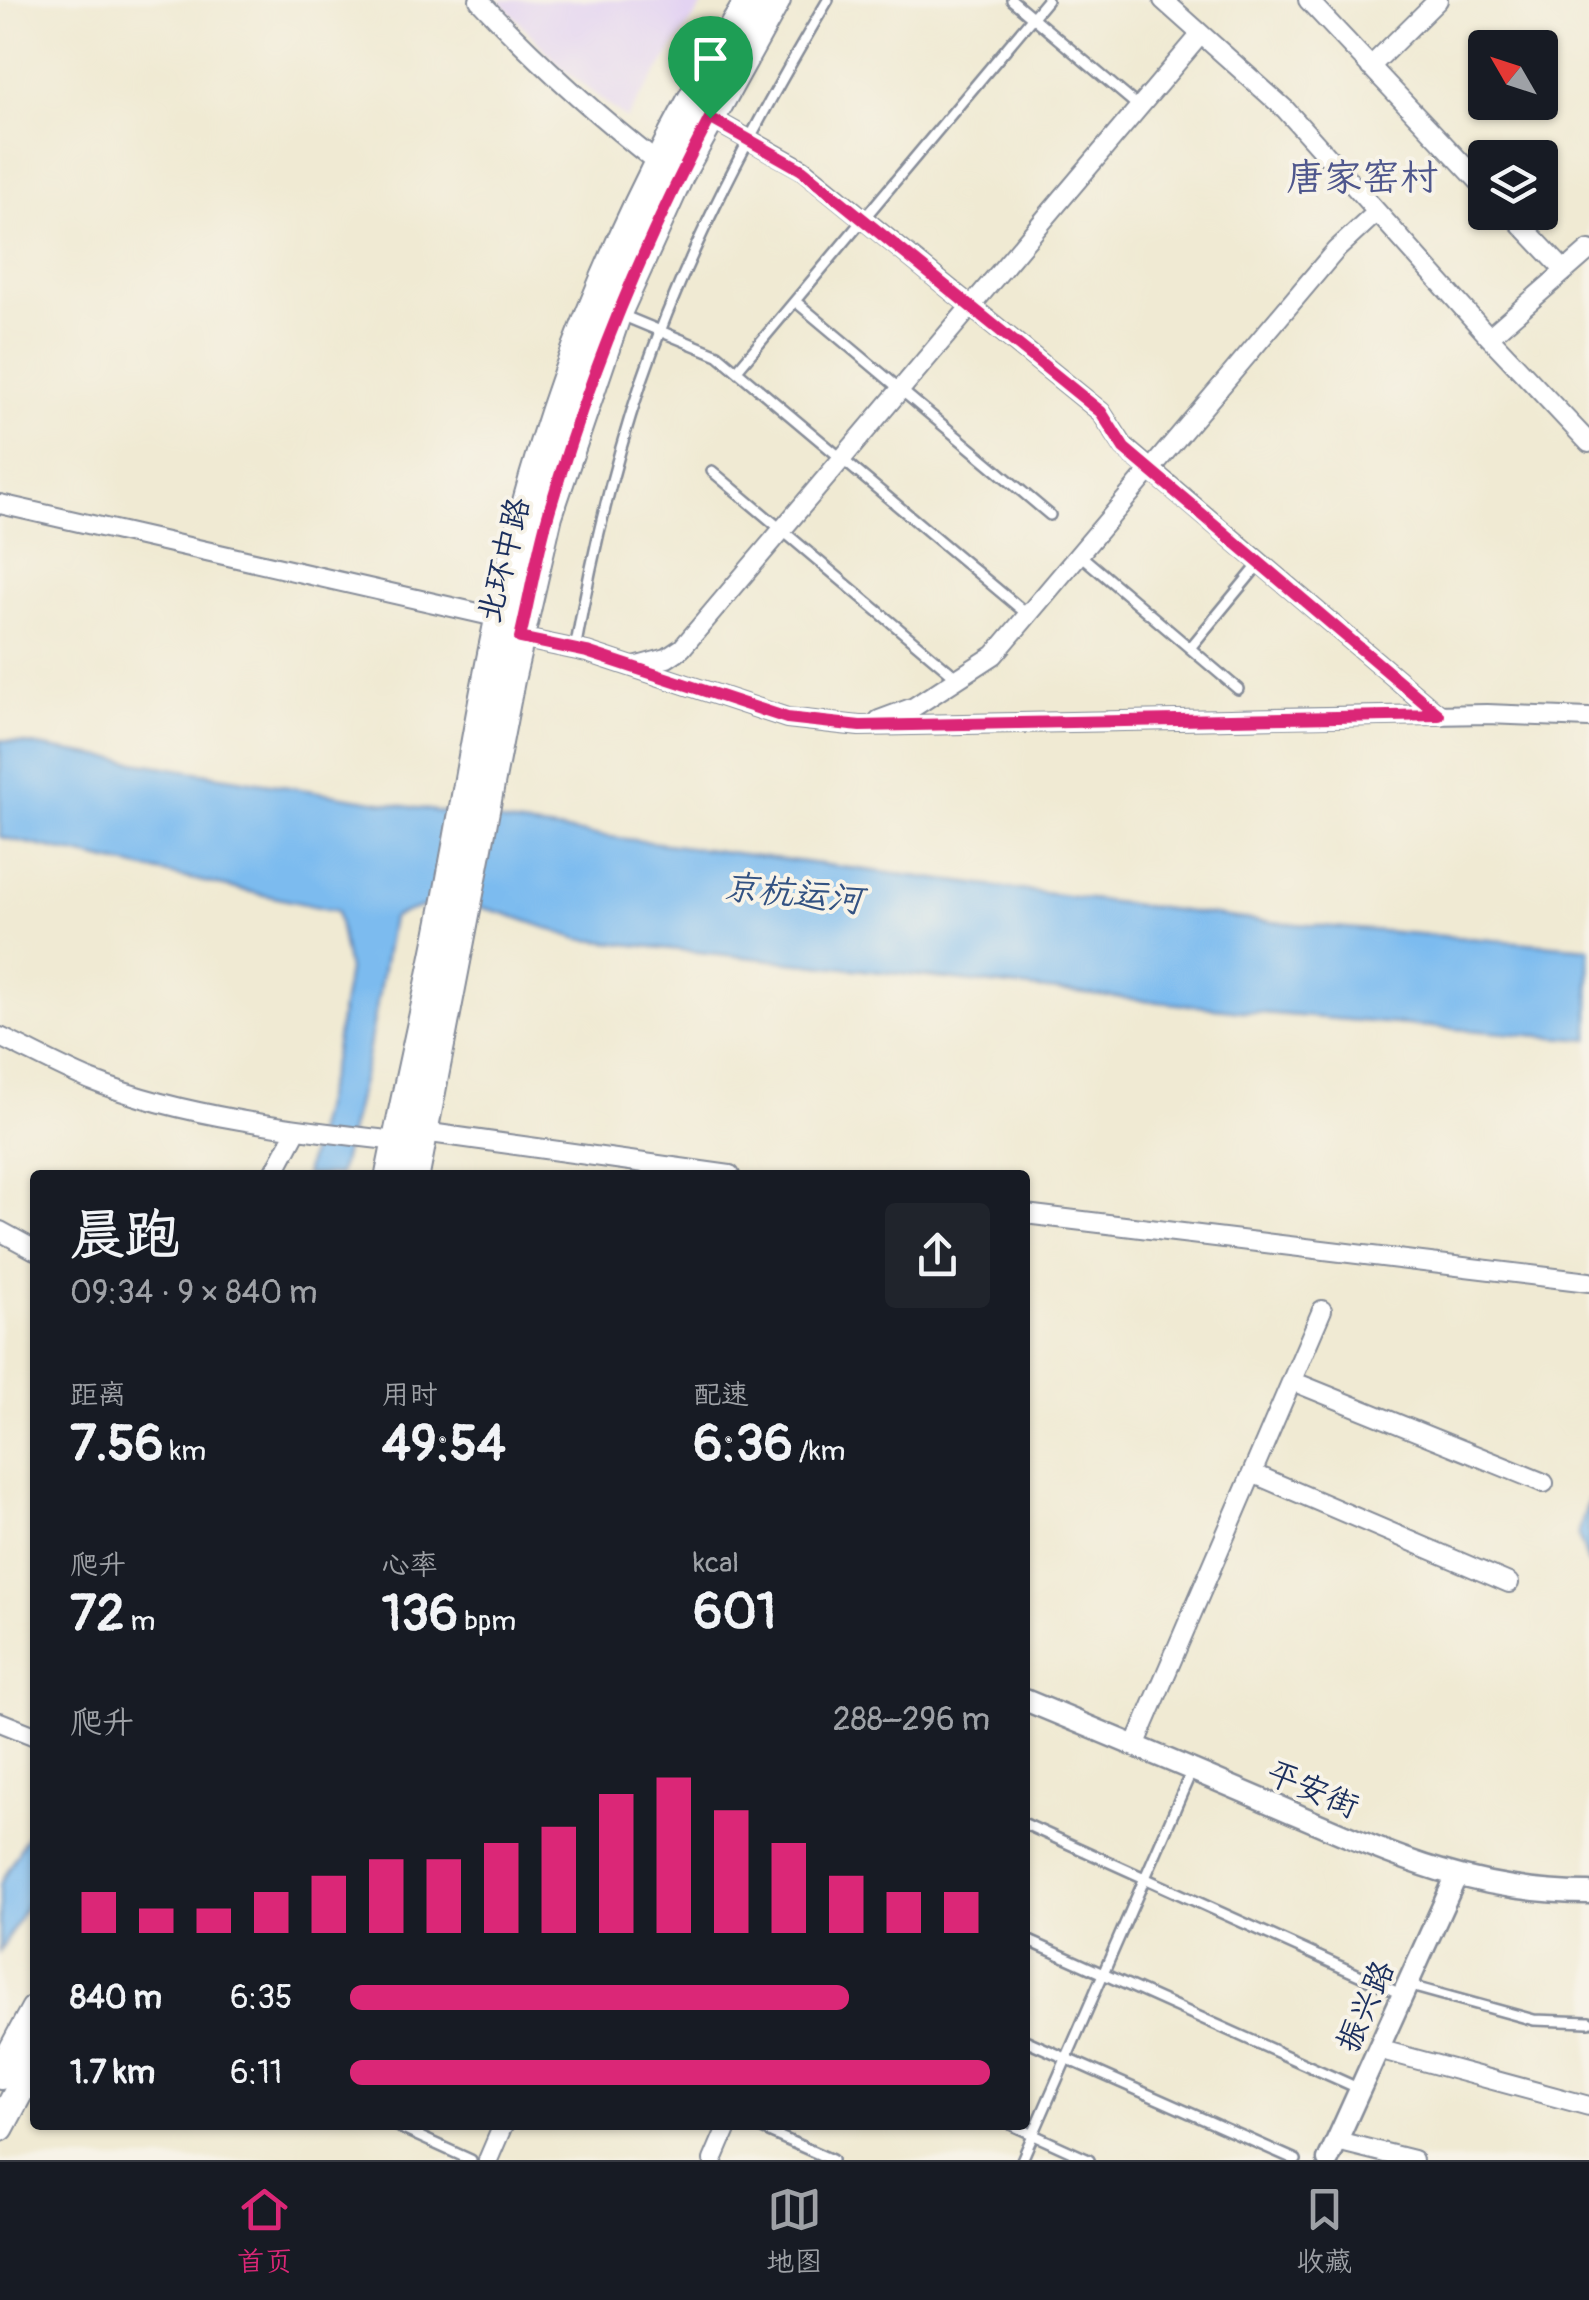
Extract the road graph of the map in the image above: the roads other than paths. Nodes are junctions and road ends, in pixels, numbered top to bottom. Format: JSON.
{"nodes":[{"id":1,"x":479,"y":0,"type":"edge"},
{"id":2,"x":750,"y":0,"type":"edge"},
{"id":3,"x":776,"y":0,"type":"edge"},
{"id":4,"x":828,"y":0,"type":"edge"},
{"id":5,"x":1012,"y":0,"type":"edge"},
{"id":6,"x":1047,"y":0,"type":"edge"},
{"id":7,"x":1163,"y":0,"type":"edge"},
{"id":8,"x":1308,"y":0,"type":"edge"},
{"id":9,"x":1438,"y":0,"type":"edge"},
{"id":10,"x":1032,"y":18,"type":"junction"},
{"id":11,"x":1200,"y":34,"type":"junction"},
{"id":12,"x":1370,"y":67,"type":"junction"},
{"id":13,"x":1139,"y":107,"type":"junction"},
{"id":14,"x":710,"y":118,"type":"junction"},
{"id":15,"x":749,"y":140,"type":"junction"},
{"id":16,"x":659,"y":164,"type":"junction"},
{"id":17,"x":1468,"y":170,"type":"edge"},
{"id":18,"x":1377,"y":212,"type":"junction"},
{"id":19,"x":863,"y":219,"type":"junction"},
{"id":20,"x":1526,"y":230,"type":"edge"},
{"id":21,"x":1589,"y":250,"type":"edge"},
{"id":22,"x":1565,"y":270,"type":"junction"},
{"id":23,"x":795,"y":301,"type":"junction"},
{"id":24,"x":971,"y":306,"type":"junction"},
{"id":25,"x":616,"y":313,"type":"junction"},
{"id":26,"x":662,"y":331,"type":"junction"},
{"id":27,"x":1488,"y":338,"type":"junction"},
{"id":28,"x":737,"y":370,"type":"junction"},
{"id":29,"x":901,"y":390,"type":"junction"},
{"id":30,"x":1589,"y":443,"type":"edge"},
{"id":31,"x":842,"y":459,"type":"junction"},
{"id":32,"x":1150,"y":470,"type":"junction"},
{"id":33,"x":712,"y":471,"type":"dead end"},
{"id":34,"x":0,"y":504,"type":"edge"},
{"id":35,"x":1050,"y":514,"type":"dead end"},
{"id":36,"x":782,"y":530,"type":"junction"},
{"id":37,"x":1080,"y":554,"type":"junction"},
{"id":38,"x":1260,"y":563,"type":"junction"},
{"id":39,"x":1028,"y":616,"type":"junction"},
{"id":40,"x":510,"y":628,"type":"junction"},
{"id":41,"x":1190,"y":648,"type":"junction"},
{"id":42,"x":575,"y":650,"type":"junction"},
{"id":43,"x":633,"y":667,"type":"junction"},
{"id":44,"x":956,"y":677,"type":"junction"},
{"id":45,"x":1238,"y":689,"type":"dead end"},
{"id":46,"x":1439,"y":715,"type":"junction"},
{"id":47,"x":1589,"y":718,"type":"edge"},
{"id":48,"x":860,"y":726,"type":"junction"},
{"id":49,"x":0,"y":1037,"type":"edge"},
{"id":50,"x":296,"y":1130,"type":"junction"},
{"id":51,"x":410,"y":1137,"type":"junction"},
{"id":52,"x":276,"y":1170,"type":"edge"},
{"id":53,"x":393,"y":1170,"type":"edge"},
{"id":54,"x":414,"y":1170,"type":"edge"},
{"id":55,"x":688,"y":1170,"type":"edge"},
{"id":56,"x":1030,"y":1215,"type":"edge"},
{"id":57,"x":0,"y":1231,"type":"edge"},
{"id":58,"x":30,"y":1247,"type":"edge"},
{"id":59,"x":1589,"y":1282,"type":"edge"},
{"id":60,"x":1322,"y":1310,"type":"dead end"},
{"id":61,"x":1292,"y":1381,"type":"junction"},
{"id":62,"x":1252,"y":1473,"type":"junction"},
{"id":63,"x":1544,"y":1484,"type":"dead end"},
{"id":64,"x":1509,"y":1583,"type":"dead end"},
{"id":65,"x":1030,"y":1702,"type":"edge"},
{"id":66,"x":0,"y":1722,"type":"edge"},
{"id":67,"x":30,"y":1734,"type":"edge"},
{"id":68,"x":1135,"y":1746,"type":"junction"},
{"id":69,"x":1192,"y":1770,"type":"junction"},
{"id":70,"x":1030,"y":1826,"type":"edge"},
{"id":71,"x":1456,"y":1877,"type":"junction"},
{"id":72,"x":1145,"y":1878,"type":"junction"},
{"id":73,"x":1589,"y":1892,"type":"edge"},
{"id":74,"x":1030,"y":1941,"type":"edge"},
{"id":75,"x":1103,"y":1974,"type":"junction"},
{"id":76,"x":1405,"y":1990,"type":"junction"},
{"id":77,"x":30,"y":2019,"type":"edge"},
{"id":78,"x":1589,"y":2022,"type":"edge"},
{"id":79,"x":1030,"y":2042,"type":"edge"},
{"id":80,"x":1378,"y":2050,"type":"junction"},
{"id":81,"x":1066,"y":2058,"type":"junction"},
{"id":82,"x":30,"y":2070,"type":"edge"},
{"id":83,"x":0,"y":2076,"type":"edge"},
{"id":84,"x":1360,"y":2089,"type":"junction"},
{"id":85,"x":1589,"y":2106,"type":"edge"},
{"id":86,"x":0,"y":2127,"type":"edge"},
{"id":87,"x":405,"y":2130,"type":"edge"},
{"id":88,"x":501,"y":2130,"type":"edge"},
{"id":89,"x":726,"y":2130,"type":"edge"},
{"id":90,"x":764,"y":2130,"type":"edge"},
{"id":91,"x":1024,"y":2130,"type":"edge"},
{"id":92,"x":1033,"y":2134,"type":"junction"},
{"id":93,"x":1333,"y":2150,"type":"edge"},
{"id":94,"x":472,"y":2160,"type":"edge"},
{"id":95,"x":488,"y":2160,"type":"edge"},
{"id":96,"x":713,"y":2160,"type":"edge"},
{"id":97,"x":832,"y":2160,"type":"edge"},
{"id":98,"x":1022,"y":2160,"type":"edge"},
{"id":99,"x":1089,"y":2160,"type":"edge"},
{"id":100,"x":1296,"y":2160,"type":"edge"},
{"id":101,"x":1413,"y":2160,"type":"edge"}],
"edges":[{"from":1,"to":16,"type":"street"},
{"from":2,"to":16,"type":"main road","name":"北环中路"},
{"from":3,"to":14,"type":"main road","name":"北环中路"},
{"from":4,"to":15,"type":"lane"},
{"from":5,"to":10,"type":"lane"},
{"from":6,"to":10,"type":"lane"},
{"from":7,"to":11,"type":"street"},
{"from":8,"to":12,"type":"street"},
{"from":9,"to":12,"type":"street"},
{"from":10,"to":13,"type":"lane"},
{"from":10,"to":19,"type":"lane"},
{"from":11,"to":13,"type":"street"},
{"from":11,"to":18,"type":"street"},
{"from":12,"to":17,"type":"street"},
{"from":13,"to":24,"type":"street"},
{"from":14,"to":15,"type":"street"},
{"from":14,"to":25,"type":"main road","name":"北环中路"},
{"from":15,"to":19,"type":"street"},
{"from":15,"to":26,"type":"lane"},
{"from":16,"to":40,"type":"main road","name":"北环中路"},
{"from":18,"to":27,"type":"street"},
{"from":18,"to":32,"type":"street"},
{"from":19,"to":23,"type":"lane"},
{"from":19,"to":24,"type":"street"},
{"from":20,"to":22,"type":"street"},
{"from":21,"to":22,"type":"street"},
{"from":22,"to":27,"type":"street"},
{"from":23,"to":28,"type":"lane"},
{"from":23,"to":29,"type":"lane"},
{"from":24,"to":29,"type":"street"},
{"from":24,"to":32,"type":"street"},
{"from":25,"to":26,"type":"lane"},
{"from":25,"to":40,"type":"main road","name":"北环中路"},
{"from":26,"to":28,"type":"lane"},
{"from":26,"to":42,"type":"lane"},
{"from":27,"to":30,"type":"street"},
{"from":28,"to":31,"type":"lane"},
{"from":29,"to":31,"type":"street"},
{"from":29,"to":35,"type":"lane"},
{"from":31,"to":36,"type":"street"},
{"from":31,"to":39,"type":"lane"},
{"from":32,"to":37,"type":"street"},
{"from":32,"to":38,"type":"street"},
{"from":33,"to":36,"type":"lane"},
{"from":34,"to":40,"type":"street"},
{"from":36,"to":43,"type":"street"},
{"from":36,"to":44,"type":"lane"},
{"from":37,"to":39,"type":"street"},
{"from":37,"to":41,"type":"lane"},
{"from":38,"to":41,"type":"lane"},
{"from":38,"to":46,"type":"street"},
{"from":39,"to":44,"type":"street"},
{"from":40,"to":42,"type":"street"},
{"from":40,"to":51,"type":"main road","name":"北环中路"},
{"from":41,"to":45,"type":"lane"},
{"from":42,"to":43,"type":"street"},
{"from":43,"to":48,"type":"street"},
{"from":44,"to":48,"type":"street"},
{"from":46,"to":47,"type":"street"},
{"from":46,"to":48,"type":"street"},
{"from":49,"to":50,"type":"street"},
{"from":50,"to":51,"type":"street"},
{"from":50,"to":52,"type":"street"},
{"from":51,"to":53,"type":"main road","name":"北环中路"},
{"from":51,"to":54,"type":"main road","name":"北环中路"},
{"from":51,"to":55,"type":"street"},
{"from":56,"to":59,"type":"street"},
{"from":57,"to":58,"type":"street"},
{"from":60,"to":61,"type":"street"},
{"from":61,"to":62,"type":"street"},
{"from":61,"to":63,"type":"street"},
{"from":62,"to":64,"type":"street"},
{"from":62,"to":68,"type":"street"},
{"from":65,"to":68,"type":"street","name":"平安街"},
{"from":66,"to":67,"type":"street"},
{"from":68,"to":69,"type":"street","name":"平安街"},
{"from":69,"to":71,"type":"street","name":"平安街"},
{"from":69,"to":72,"type":"lane"},
{"from":70,"to":72,"type":"lane"},
{"from":71,"to":73,"type":"street","name":"平安街"},
{"from":71,"to":76,"type":"street","name":"振兴路"},
{"from":72,"to":75,"type":"lane"},
{"from":72,"to":76,"type":"lane"},
{"from":74,"to":75,"type":"lane"},
{"from":75,"to":81,"type":"lane"},
{"from":75,"to":84,"type":"lane"},
{"from":76,"to":78,"type":"lane"},
{"from":76,"to":80,"type":"street","name":"振兴路"},
{"from":77,"to":83,"type":"main road"},
{"from":79,"to":81,"type":"lane"},
{"from":80,"to":84,"type":"street","name":"振兴路"},
{"from":80,"to":85,"type":"street"},
{"from":81,"to":92,"type":"lane"},
{"from":81,"to":100,"type":"lane"},
{"from":82,"to":86,"type":"main road"},
{"from":84,"to":93,"type":"street","name":"振兴路"},
{"from":87,"to":94,"type":"lane"},
{"from":88,"to":95,"type":"street"},
{"from":89,"to":96,"type":"street"},
{"from":90,"to":97,"type":"lane"},
{"from":91,"to":92,"type":"lane"},
{"from":92,"to":98,"type":"lane"},
{"from":92,"to":99,"type":"lane"},
{"from":93,"to":101,"type":"street"}]}
